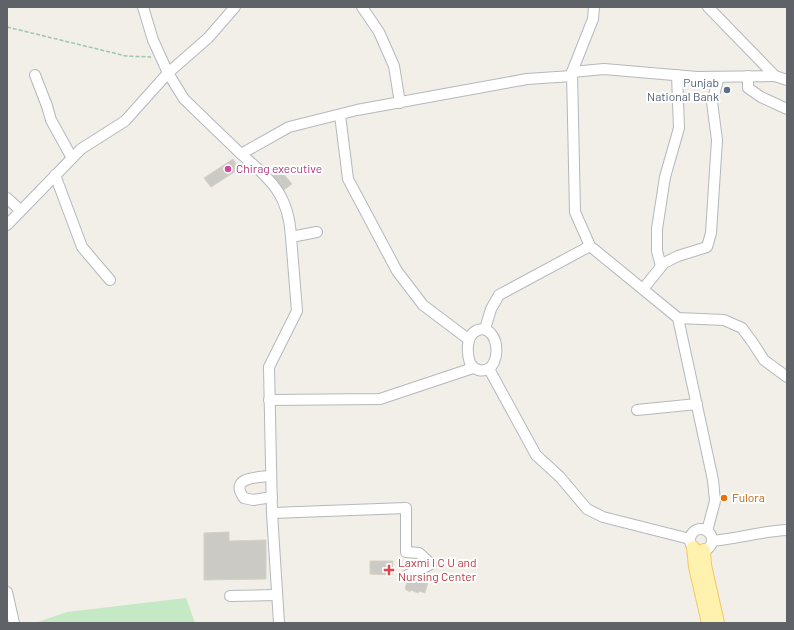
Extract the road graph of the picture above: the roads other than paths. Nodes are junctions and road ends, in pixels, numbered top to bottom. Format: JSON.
{"nodes":[{"id":1,"x":143,"y":7,"type":"edge"},
{"id":2,"x":234,"y":7,"type":"edge"},
{"id":3,"x":362,"y":7,"type":"edge"},
{"id":4,"x":594,"y":7,"type":"edge"},
{"id":5,"x":708,"y":7,"type":"edge"},
{"id":6,"x":168,"y":73,"type":"junction"},
{"id":7,"x":572,"y":74,"type":"junction"},
{"id":8,"x":35,"y":75,"type":"dead end"},
{"id":9,"x":677,"y":75,"type":"junction"},
{"id":10,"x":748,"y":76,"type":"junction"},
{"id":11,"x":775,"y":76,"type":"junction"},
{"id":12,"x":719,"y":77,"type":"junction"},
{"id":13,"x":787,"y":80,"type":"edge"},
{"id":14,"x":400,"y":103,"type":"junction"},
{"id":15,"x":787,"y":109,"type":"edge"},
{"id":16,"x":340,"y":115,"type":"junction"},
{"id":17,"x":241,"y":154,"type":"junction"},
{"id":18,"x":72,"y":158,"type":"junction"},
{"id":19,"x":55,"y":174,"type":"junction"},
{"id":20,"x":7,"y":198,"type":"edge"},
{"id":21,"x":20,"y":210,"type":"junction"},
{"id":22,"x":7,"y":224,"type":"edge"},
{"id":23,"x":316,"y":232,"type":"dead end"},
{"id":24,"x":291,"y":238,"type":"junction"},
{"id":25,"x":590,"y":246,"type":"junction"},
{"id":26,"x":661,"y":266,"type":"junction"},
{"id":27,"x":110,"y":280,"type":"dead end"},
{"id":28,"x":643,"y":289,"type":"junction"},
{"id":29,"x":678,"y":318,"type":"junction"},
{"id":30,"x":485,"y":329,"type":"junction"},
{"id":31,"x":468,"y":339,"type":"junction"},
{"id":32,"x":473,"y":368,"type":"junction"},
{"id":33,"x":489,"y":369,"type":"junction"},
{"id":34,"x":787,"y":377,"type":"edge"},
{"id":35,"x":270,"y":400,"type":"junction"},
{"id":36,"x":697,"y":404,"type":"junction"},
{"id":37,"x":637,"y":410,"type":"dead end"},
{"id":38,"x":271,"y":476,"type":"junction"},
{"id":39,"x":272,"y":497,"type":"junction"},
{"id":40,"x":272,"y":513,"type":"junction"},
{"id":41,"x":787,"y":530,"type":"edge"},
{"id":42,"x":706,"y":531,"type":"junction"},
{"id":43,"x":700,"y":544,"type":"junction"},
{"id":44,"x":406,"y":576,"type":"dead end"},
{"id":45,"x":7,"y":592,"type":"edge"},
{"id":46,"x":276,"y":595,"type":"junction"},
{"id":47,"x":230,"y":596,"type":"dead end"},
{"id":48,"x":14,"y":623,"type":"edge"},
{"id":49,"x":278,"y":623,"type":"edge"},
{"id":50,"x":708,"y":623,"type":"edge"},
{"id":51,"x":718,"y":623,"type":"edge"}],
"edges":[{"from":1,"to":6,"type":"street"},
{"from":2,"to":6,"type":"street"},
{"from":3,"to":14,"type":"street"},
{"from":4,"to":7,"type":"street"},
{"from":5,"to":11,"type":"street"},
{"from":6,"to":17,"type":"street"},
{"from":6,"to":18,"type":"street"},
{"from":7,"to":9,"type":"street"},
{"from":7,"to":14,"type":"street"},
{"from":7,"to":25,"type":"street"},
{"from":8,"to":18,"type":"street"},
{"from":9,"to":12,"type":"street"},
{"from":9,"to":26,"type":"street"},
{"from":10,"to":11,"type":"street"},
{"from":10,"to":12,"type":"street"},
{"from":10,"to":15,"type":"street"},
{"from":11,"to":13,"type":"street"},
{"from":12,"to":26,"type":"street"},
{"from":14,"to":16,"type":"street"},
{"from":16,"to":17,"type":"street"},
{"from":16,"to":31,"type":"street"},
{"from":17,"to":24,"type":"street"},
{"from":18,"to":19,"type":"street"},
{"from":19,"to":21,"type":"street"},
{"from":19,"to":27,"type":"street"},
{"from":20,"to":21,"type":"street"},
{"from":21,"to":22,"type":"street"},
{"from":23,"to":24,"type":"street"},
{"from":24,"to":35,"type":"street"},
{"from":25,"to":28,"type":"street"},
{"from":25,"to":30,"type":"street"},
{"from":26,"to":28,"type":"street"},
{"from":28,"to":29,"type":"street"},
{"from":29,"to":34,"type":"street"},
{"from":29,"to":36,"type":"street"},
{"from":30,"to":31,"type":"street"},
{"from":30,"to":33,"type":"street"},
{"from":31,"to":32,"type":"street"},
{"from":32,"to":33,"type":"street"},
{"from":32,"to":35,"type":"street"},
{"from":33,"to":43,"type":"street"},
{"from":35,"to":38,"type":"street"},
{"from":36,"to":37,"type":"street"},
{"from":36,"to":42,"type":"street"},
{"from":38,"to":39,"type":"street"},
{"from":38,"to":39,"type":"street"},
{"from":39,"to":40,"type":"street"},
{"from":40,"to":44,"type":"street"},
{"from":40,"to":46,"type":"street"},
{"from":41,"to":43,"type":"street"},
{"from":42,"to":43,"type":"street"},
{"from":42,"to":43,"type":"street"},
{"from":43,"to":50,"type":"main road"},
{"from":43,"to":51,"type":"main road"},
{"from":45,"to":48,"type":"street"},
{"from":46,"to":47,"type":"street"},
{"from":46,"to":49,"type":"street"}]}
